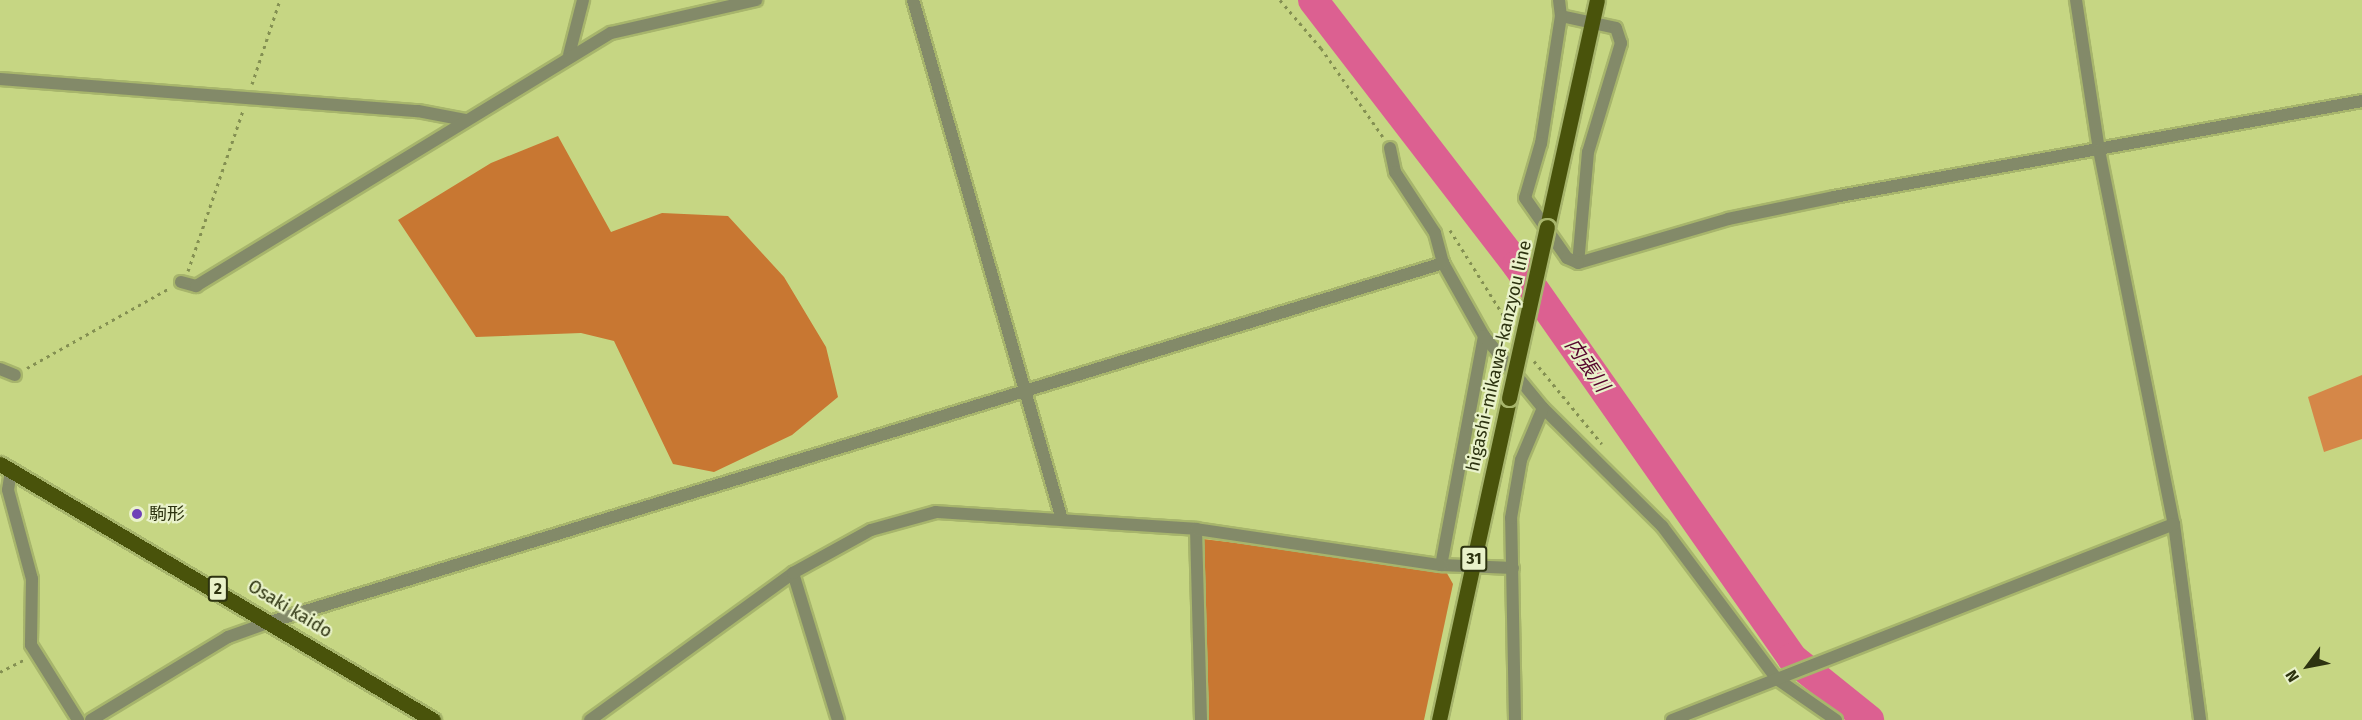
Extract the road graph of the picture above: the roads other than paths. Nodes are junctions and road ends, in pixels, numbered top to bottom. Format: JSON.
{"nodes":[{"id":1,"x":583,"y":0,"type":"edge"},
{"id":2,"x":756,"y":0,"type":"edge"},
{"id":3,"x":913,"y":0,"type":"edge"},
{"id":4,"x":1559,"y":0,"type":"edge"},
{"id":5,"x":1597,"y":0,"type":"edge"},
{"id":6,"x":2076,"y":0,"type":"edge"},
{"id":7,"x":1561,"y":16,"type":"junction"},
{"id":8,"x":1593,"y":21,"type":"junction"},
{"id":9,"x":569,"y":55,"type":"junction"},
{"id":10,"x":0,"y":79,"type":"edge"},
{"id":11,"x":2362,"y":101,"type":"edge"},
{"id":12,"x":465,"y":120,"type":"junction"},
{"id":13,"x":1390,"y":148,"type":"road end"},
{"id":14,"x":2099,"y":150,"type":"junction"},
{"id":15,"x":1443,"y":263,"type":"junction"},
{"id":16,"x":1578,"y":263,"type":"junction"},
{"id":17,"x":181,"y":282,"type":"road end"},
{"id":18,"x":1484,"y":336,"type":"junction"},
{"id":19,"x":0,"y":369,"type":"edge"},
{"id":20,"x":15,"y":375,"type":"road end"},
{"id":21,"x":1025,"y":391,"type":"junction"},
{"id":22,"x":1543,"y":408,"type":"junction"},
{"id":23,"x":5,"y":467,"type":"edge"},
{"id":24,"x":5,"y":505,"type":"edge"},
{"id":25,"x":1061,"y":516,"type":"junction"},
{"id":26,"x":2174,"y":524,"type":"junction"},
{"id":27,"x":1196,"y":529,"type":"junction"},
{"id":28,"x":1442,"y":565,"type":"junction"},
{"id":29,"x":1472,"y":568,"type":"junction"},
{"id":30,"x":1513,"y":568,"type":"junction"},
{"id":31,"x":793,"y":573,"type":"junction"},
{"id":32,"x":273,"y":621,"type":"junction"},
{"id":33,"x":1777,"y":679,"type":"junction"},
{"id":34,"x":1704,"y":714,"type":"edge"},
{"id":35,"x":78,"y":720,"type":"edge"},
{"id":36,"x":91,"y":720,"type":"edge"},
{"id":37,"x":433,"y":720,"type":"edge"},
{"id":38,"x":590,"y":720,"type":"edge"},
{"id":39,"x":838,"y":720,"type":"edge"},
{"id":40,"x":1201,"y":720,"type":"edge"},
{"id":41,"x":1439,"y":720,"type":"edge"},
{"id":42,"x":1515,"y":720,"type":"edge"},
{"id":43,"x":1672,"y":720,"type":"edge"},
{"id":44,"x":1836,"y":720,"type":"edge"},
{"id":45,"x":2200,"y":720,"type":"edge"}],
"edges":[{"from":1,"to":9,"type":"street"},
{"from":2,"to":9,"type":"street"},
{"from":3,"to":21,"type":"street"},
{"from":4,"to":7,"type":"street"},
{"from":5,"to":8,"type":"main road","name":"higashi-mikawa-kanzyou line","number":"31"},
{"from":6,"to":14,"type":"street"},
{"from":7,"to":8,"type":"street"},
{"from":7,"to":16,"type":"street"},
{"from":8,"to":16,"type":"street"},
{"from":8,"to":29,"type":"main road","name":"higashi-mikawa-kanzyou line","number":"31","bridge":true},
{"from":9,"to":12,"type":"street"},
{"from":10,"to":12,"type":"street"},
{"from":11,"to":14,"type":"street"},
{"from":12,"to":17,"type":"street"},
{"from":13,"to":15,"type":"street"},
{"from":14,"to":16,"type":"street"},
{"from":14,"to":26,"type":"street"},
{"from":15,"to":18,"type":"street"},
{"from":15,"to":21,"type":"street"},
{"from":18,"to":22,"type":"street"},
{"from":18,"to":28,"type":"street"},
{"from":19,"to":20,"type":"street"},
{"from":21,"to":25,"type":"street"},
{"from":21,"to":32,"type":"street"},
{"from":22,"to":30,"type":"street"},
{"from":22,"to":33,"type":"street"},
{"from":23,"to":24,"type":"street"},
{"from":23,"to":32,"type":"main road","name":"Osaki kaido","number":"2"},
{"from":24,"to":35,"type":"street"},
{"from":25,"to":27,"type":"street"},
{"from":25,"to":31,"type":"street"},
{"from":26,"to":33,"type":"street"},
{"from":26,"to":45,"type":"street"},
{"from":27,"to":28,"type":"street"},
{"from":27,"to":40,"type":"street"},
{"from":28,"to":29,"type":"street"},
{"from":29,"to":30,"type":"street"},
{"from":29,"to":41,"type":"main road","name":"higashi-mikawa-kanzyou line","number":"31"},
{"from":30,"to":42,"type":"street"},
{"from":31,"to":38,"type":"street"},
{"from":31,"to":39,"type":"street"},
{"from":32,"to":36,"type":"street"},
{"from":32,"to":37,"type":"main road","name":"Osaki kaido","number":"2"},
{"from":33,"to":34,"type":"street"},
{"from":33,"to":44,"type":"street"},
{"from":34,"to":43,"type":"street"}]}
